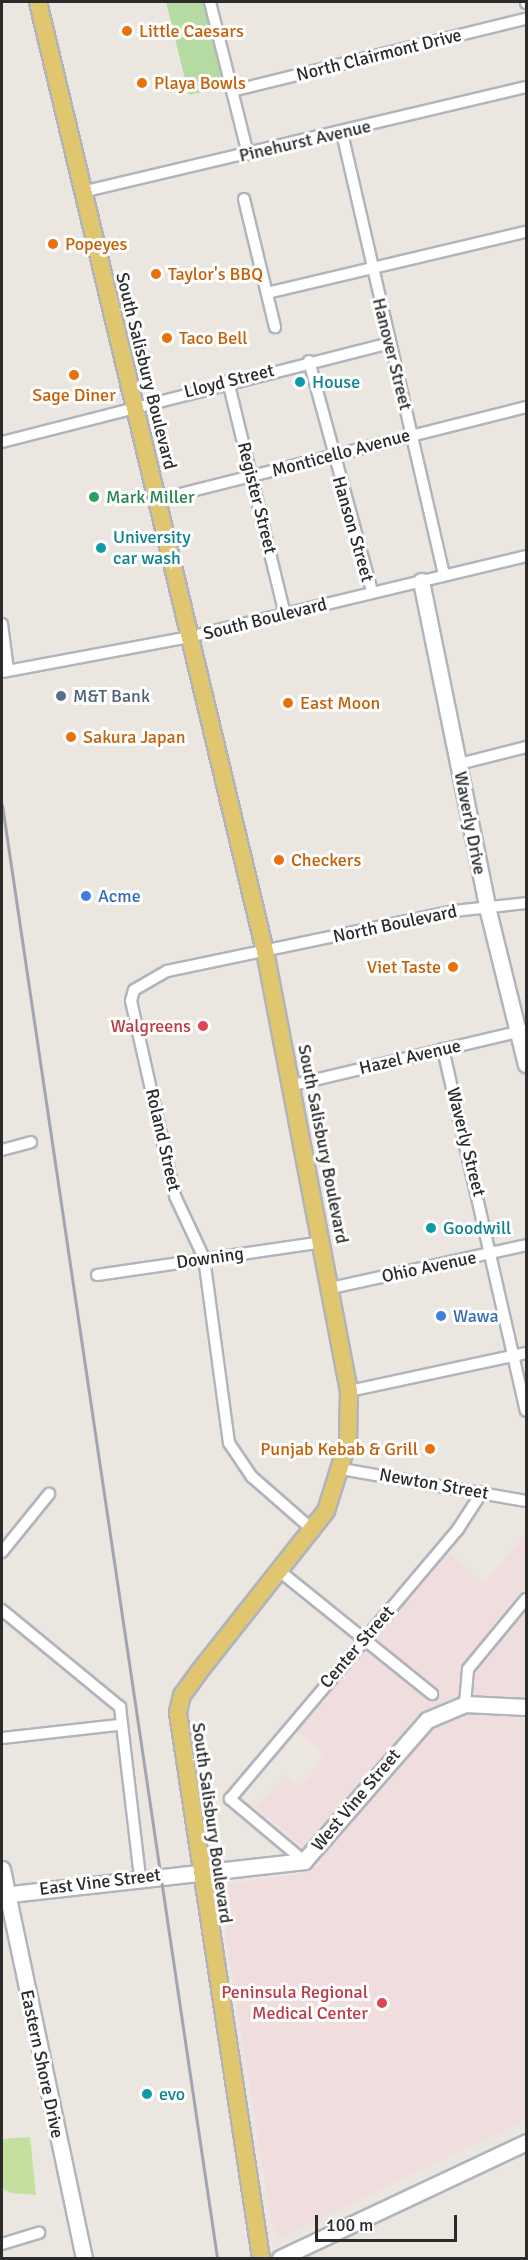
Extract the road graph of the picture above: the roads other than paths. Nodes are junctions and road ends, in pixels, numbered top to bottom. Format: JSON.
{"nodes":[{"id":1,"x":38,"y":2,"type":"edge"},
{"id":2,"x":210,"y":2,"type":"edge"},
{"id":3,"x":526,"y":19,"type":"edge"},
{"id":4,"x":526,"y":87,"type":"edge"},
{"id":5,"x":232,"y":91,"type":"junction"},
{"id":6,"x":342,"y":133,"type":"junction"},
{"id":7,"x":248,"y":154,"type":"junction"},
{"id":8,"x":82,"y":192,"type":"junction"},
{"id":9,"x":244,"y":199,"type":"dead end"},
{"id":10,"x":526,"y":232,"type":"edge"},
{"id":11,"x":370,"y":267,"type":"junction"},
{"id":12,"x":267,"y":292,"type":"junction"},
{"id":13,"x":275,"y":327,"type":"dead end"},
{"id":14,"x":389,"y":343,"type":"junction"},
{"id":15,"x":309,"y":361,"type":"junction"},
{"id":16,"x":228,"y":381,"type":"junction"},
{"id":17,"x":134,"y":404,"type":"junction"},
{"id":18,"x":526,"y":407,"type":"edge"},
{"id":19,"x":412,"y":434,"type":"junction"},
{"id":20,"x":2,"y":442,"type":"edge"},
{"id":21,"x":333,"y":459,"type":"junction"},
{"id":22,"x":252,"y":477,"type":"junction"},
{"id":23,"x":156,"y":500,"type":"junction"},
{"id":24,"x":526,"y":556,"type":"edge"},
{"id":25,"x":444,"y":574,"type":"junction"},
{"id":26,"x":421,"y":581,"type":"junction"},
{"id":27,"x":372,"y":592,"type":"junction"},
{"id":28,"x":285,"y":615,"type":"junction"},
{"id":29,"x":2,"y":624,"type":"edge"},
{"id":30,"x":189,"y":637,"type":"junction"},
{"id":31,"x":5,"y":671,"type":"edge"},
{"id":32,"x":526,"y":747,"type":"edge"},
{"id":33,"x":459,"y":764,"type":"junction"},
{"id":34,"x":526,"y":903,"type":"edge"},
{"id":35,"x":488,"y":911,"type":"junction"},
{"id":36,"x":264,"y":951,"type":"junction"},
{"id":37,"x":522,"y":1031,"type":"edge"},
{"id":38,"x":443,"y":1049,"type":"junction"},
{"id":39,"x":526,"y":1064,"type":"edge"},
{"id":40,"x":293,"y":1085,"type":"junction"},
{"id":41,"x":31,"y":1142,"type":"dead end"},
{"id":42,"x":2,"y":1150,"type":"edge"},
{"id":43,"x":322,"y":1242,"type":"junction"},
{"id":44,"x":526,"y":1245,"type":"edge"},
{"id":45,"x":491,"y":1254,"type":"junction"},
{"id":46,"x":204,"y":1258,"type":"junction"},
{"id":47,"x":97,"y":1275,"type":"dead end"},
{"id":48,"x":331,"y":1288,"type":"junction"},
{"id":49,"x":526,"y":1353,"type":"edge"},
{"id":50,"x":513,"y":1356,"type":"junction"},
{"id":51,"x":349,"y":1391,"type":"junction"},
{"id":52,"x":526,"y":1411,"type":"edge"},
{"id":53,"x":342,"y":1469,"type":"junction"},
{"id":54,"x":482,"y":1492,"type":"junction"},
{"id":55,"x":50,"y":1494,"type":"dead end"},
{"id":56,"x":526,"y":1501,"type":"edge"},
{"id":57,"x":314,"y":1531,"type":"junction"},
{"id":58,"x":2,"y":1552,"type":"edge"},
{"id":59,"x":282,"y":1573,"type":"junction"},
{"id":60,"x":526,"y":1599,"type":"edge"},
{"id":61,"x":2,"y":1610,"type":"edge"},
{"id":62,"x":364,"y":1638,"type":"junction"},
{"id":63,"x":432,"y":1694,"type":"dead end"},
{"id":64,"x":465,"y":1704,"type":"junction"},
{"id":65,"x":526,"y":1707,"type":"edge"},
{"id":66,"x":118,"y":1725,"type":"junction"},
{"id":67,"x":2,"y":1738,"type":"edge"},
{"id":68,"x":304,"y":1861,"type":"junction"},
{"id":69,"x":2,"y":1869,"type":"edge"},
{"id":70,"x":200,"y":1871,"type":"junction"},
{"id":71,"x":140,"y":1877,"type":"junction"},
{"id":72,"x":4,"y":1894,"type":"edge"},
{"id":73,"x":526,"y":2142,"type":"edge"},
{"id":74,"x":77,"y":2229,"type":"junction"},
{"id":75,"x":39,"y":2233,"type":"dead end"},
{"id":76,"x":2,"y":2244,"type":"edge"},
{"id":77,"x":84,"y":2259,"type":"edge"},
{"id":78,"x":94,"y":2259,"type":"edge"},
{"id":79,"x":261,"y":2259,"type":"edge"},
{"id":80,"x":280,"y":2259,"type":"edge"}],
"edges":[{"from":1,"to":8,"type":"main road","name":"South Salisbury Boulevard"},
{"from":2,"to":5,"type":"street"},
{"from":3,"to":5,"type":"street","name":"North Clairmont Drive"},
{"from":4,"to":6,"type":"street","name":"Pinehurst Avenue"},
{"from":5,"to":7,"type":"street"},
{"from":6,"to":7,"type":"street","name":"Pinehurst Avenue"},
{"from":6,"to":11,"type":"street","name":"Hanover Street"},
{"from":7,"to":8,"type":"street","name":"Pinehurst Avenue"},
{"from":8,"to":17,"type":"main road","name":"South Salisbury Boulevard"},
{"from":9,"to":12,"type":"street"},
{"from":10,"to":11,"type":"street"},
{"from":11,"to":12,"type":"street"},
{"from":11,"to":14,"type":"street","name":"Hanover Street"},
{"from":12,"to":13,"type":"street"},
{"from":14,"to":15,"type":"street","name":"Lloyd Street"},
{"from":14,"to":19,"type":"street","name":"Hanover Street"},
{"from":15,"to":16,"type":"street","name":"Lloyd Street"},
{"from":15,"to":21,"type":"street","name":"Hanson Street"},
{"from":16,"to":17,"type":"street","name":"Lloyd Street"},
{"from":16,"to":22,"type":"street","name":"Register Street"},
{"from":17,"to":20,"type":"street","name":"Lloyd Street"},
{"from":17,"to":23,"type":"main road","name":"South Salisbury Boulevard"},
{"from":18,"to":19,"type":"street","name":"Monticello Avenue"},
{"from":19,"to":21,"type":"street","name":"Monticello Avenue"},
{"from":19,"to":25,"type":"street","name":"Hanover Street"},
{"from":21,"to":22,"type":"street","name":"Monticello Avenue"},
{"from":21,"to":27,"type":"street","name":"Hanson Street"},
{"from":22,"to":23,"type":"street","name":"Monticello Avenue"},
{"from":22,"to":28,"type":"street","name":"Register Street"},
{"from":23,"to":30,"type":"main road","name":"South Salisbury Boulevard"},
{"from":24,"to":25,"type":"street","name":"South Boulevard"},
{"from":25,"to":26,"type":"street","name":"South Boulevard"},
{"from":26,"to":27,"type":"street","name":"South Boulevard"},
{"from":26,"to":33,"type":"street","name":"Waverly Drive"},
{"from":27,"to":28,"type":"street","name":"South Boulevard"},
{"from":28,"to":30,"type":"street","name":"South Boulevard"},
{"from":29,"to":31,"type":"street"},
{"from":30,"to":31,"type":"street","name":"South Boulevard"},
{"from":30,"to":36,"type":"main road","name":"South Salisbury Boulevard"},
{"from":32,"to":33,"type":"street"},
{"from":33,"to":35,"type":"street","name":"Waverly Drive"},
{"from":34,"to":35,"type":"street","name":"North Boulevard"},
{"from":35,"to":36,"type":"street","name":"North Boulevard"},
{"from":35,"to":37,"type":"street","name":"Waverly Drive"},
{"from":36,"to":40,"type":"main road","name":"South Salisbury Boulevard"},
{"from":36,"to":46,"type":"street","name":"Roland Street"},
{"from":37,"to":38,"type":"street","name":"Hazel Avenue"},
{"from":37,"to":39,"type":"street","name":"Waverly Drive"},
{"from":38,"to":40,"type":"street","name":"Hazel Avenue"},
{"from":38,"to":45,"type":"street","name":"Waverly Street"},
{"from":40,"to":43,"type":"main road","name":"South Salisbury Boulevard"},
{"from":41,"to":42,"type":"street"},
{"from":43,"to":46,"type":"street","name":"Downing"},
{"from":43,"to":48,"type":"main road","name":"South Salisbury Boulevard"},
{"from":44,"to":45,"type":"street","name":"Ohio Avenue"},
{"from":45,"to":48,"type":"street","name":"Ohio Avenue"},
{"from":45,"to":50,"type":"street","name":"Waverly Street"},
{"from":46,"to":47,"type":"street","name":"Downing"},
{"from":46,"to":57,"type":"street","name":"Roland Street"},
{"from":48,"to":51,"type":"main road","name":"South Salisbury Boulevard"},
{"from":49,"to":50,"type":"street"},
{"from":50,"to":51,"type":"street"},
{"from":50,"to":52,"type":"street","name":"Waverly Street"},
{"from":51,"to":53,"type":"main road","name":"South Salisbury Boulevard"},
{"from":53,"to":54,"type":"street","name":"Newton Street"},
{"from":53,"to":57,"type":"main road","name":"South Salisbury Boulevard"},
{"from":54,"to":56,"type":"street","name":"Newton Street"},
{"from":54,"to":62,"type":"street","name":"Center Street"},
{"from":55,"to":58,"type":"street"},
{"from":57,"to":59,"type":"main road","name":"South Salisbury Boulevard"},
{"from":59,"to":62,"type":"street"},
{"from":59,"to":70,"type":"main road","name":"South Salisbury Boulevard"},
{"from":60,"to":64,"type":"street"},
{"from":61,"to":66,"type":"street"},
{"from":62,"to":63,"type":"street"},
{"from":62,"to":68,"type":"street","name":"Center Street"},
{"from":64,"to":65,"type":"street","name":"West Vine Street"},
{"from":64,"to":68,"type":"street","name":"West Vine Street"},
{"from":66,"to":67,"type":"street"},
{"from":66,"to":71,"type":"street"},
{"from":68,"to":70,"type":"street","name":"West Vine Street"},
{"from":69,"to":72,"type":"street","name":"Eastern Shore Drive"},
{"from":70,"to":71,"type":"street","name":"East Vine Street"},
{"from":70,"to":79,"type":"main road","name":"South Salisbury Boulevard"},
{"from":71,"to":72,"type":"street","name":"East Vine Street"},
{"from":72,"to":74,"type":"street","name":"Eastern Shore Drive"},
{"from":73,"to":80,"type":"street"},
{"from":74,"to":77,"type":"street","name":"Eastern Shore Drive"},
{"from":74,"to":78,"type":"street"},
{"from":75,"to":76,"type":"street"}]}
